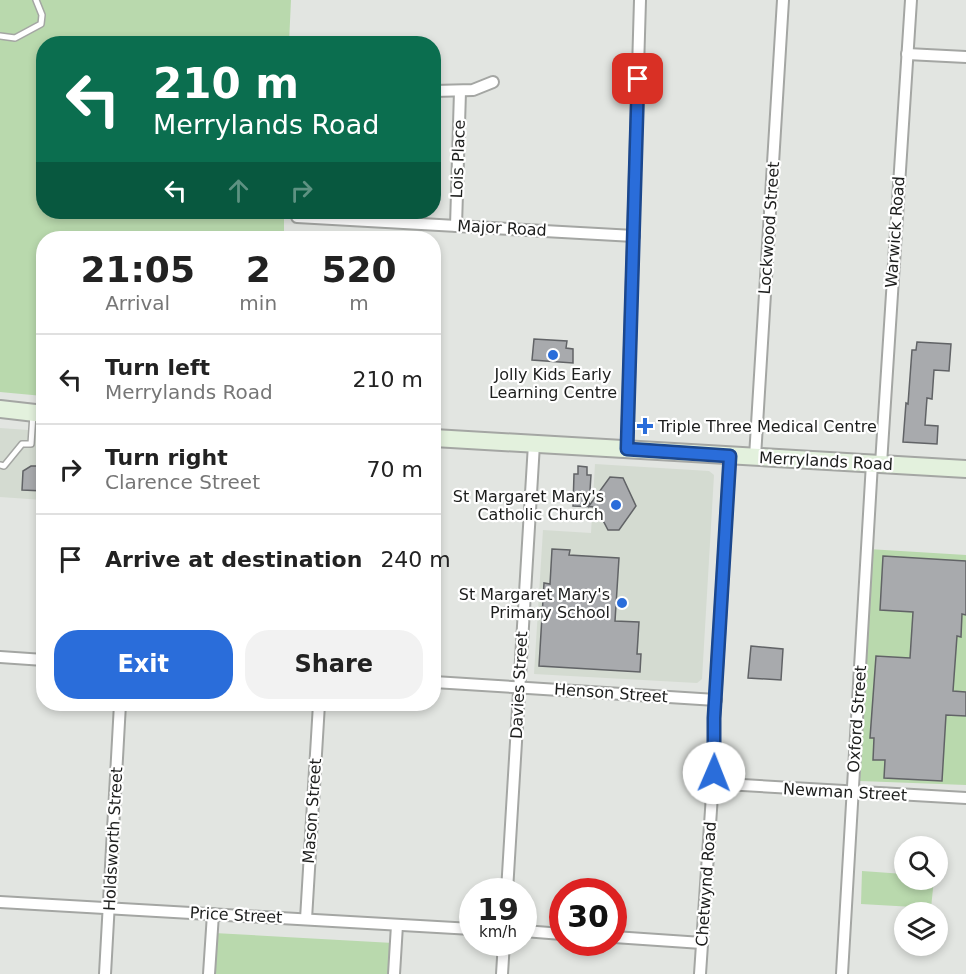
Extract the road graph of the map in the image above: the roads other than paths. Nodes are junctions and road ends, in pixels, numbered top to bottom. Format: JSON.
{"nodes":[{"id":1,"x":36,"y":0,"type":"edge"},
{"id":2,"x":640,"y":0,"type":"edge"},
{"id":3,"x":783,"y":0,"type":"edge"},
{"id":4,"x":911,"y":0,"type":"edge"},
{"id":5,"x":0,"y":36,"type":"edge"},
{"id":6,"x":907,"y":54,"type":"junction"},
{"id":7,"x":966,"y":57,"type":"edge"},
{"id":8,"x":493,"y":82,"type":"dead end"},
{"id":9,"x":441,"y":92,"type":"edge"},
{"id":10,"x":460,"y":92,"type":"junction"},
{"id":11,"x":332,"y":219,"type":"edge"},
{"id":12,"x":456,"y":226,"type":"junction"},
{"id":13,"x":634,"y":236,"type":"junction"},
{"id":14,"x":0,"y":409,"type":"edge"},
{"id":15,"x":36,"y":413,"type":"edge"},
{"id":16,"x":36,"y":423,"type":"edge"},
{"id":17,"x":441,"y":438,"type":"edge"},
{"id":18,"x":534,"y":444,"type":"junction"},
{"id":19,"x":627,"y":449,"type":"junction"},
{"id":20,"x":730,"y":456,"type":"junction"},
{"id":21,"x":755,"y":457,"type":"junction"},
{"id":22,"x":876,"y":464,"type":"junction"},
{"id":23,"x":0,"y":465,"type":"edge"},
{"id":24,"x":966,"y":469,"type":"edge"},
{"id":25,"x":0,"y":657,"type":"edge"},
{"id":26,"x":36,"y":659,"type":"edge"},
{"id":27,"x":441,"y":682,"type":"edge"},
{"id":28,"x":519,"y":687,"type":"junction"},
{"id":29,"x":716,"y":700,"type":"junction"},
{"id":30,"x":120,"y":711,"type":"edge"},
{"id":31,"x":319,"y":711,"type":"edge"},
{"id":32,"x":714,"y":773,"type":"junction"},
{"id":33,"x":725,"y":784,"type":"junction"},
{"id":34,"x":853,"y":792,"type":"junction"},
{"id":35,"x":712,"y":795,"type":"junction"},
{"id":36,"x":966,"y":798,"type":"edge"},
{"id":37,"x":508,"y":878,"type":"edge"},
{"id":38,"x":0,"y":902,"type":"edge"},
{"id":39,"x":109,"y":908,"type":"junction"},
{"id":40,"x":213,"y":914,"type":"junction"},
{"id":41,"x":306,"y":919,"type":"junction"},
{"id":42,"x":397,"y":925,"type":"junction"},
{"id":43,"x":459,"y":928,"type":"edge"},
{"id":44,"x":627,"y":938,"type":"edge"},
{"id":45,"x":702,"y":943,"type":"junction"},
{"id":46,"x":503,"y":956,"type":"edge"},
{"id":47,"x":105,"y":974,"type":"edge"},
{"id":48,"x":209,"y":974,"type":"edge"},
{"id":49,"x":394,"y":974,"type":"edge"},
{"id":50,"x":502,"y":974,"type":"edge"},
{"id":51,"x":700,"y":974,"type":"edge"},
{"id":52,"x":842,"y":974,"type":"edge"}],
"edges":[{"from":1,"to":5,"type":"lane"},
{"from":2,"to":13,"type":"street"},
{"from":3,"to":21,"type":"street","name":"Lockwood Street"},
{"from":4,"to":6,"type":"street","name":"Warwick Road"},
{"from":6,"to":7,"type":"street"},
{"from":6,"to":22,"type":"street","name":"Warwick Road"},
{"from":8,"to":10,"type":"street"},
{"from":9,"to":10,"type":"street"},
{"from":10,"to":12,"type":"street","name":"Lois Place"},
{"from":11,"to":12,"type":"street","name":"Major Road"},
{"from":12,"to":13,"type":"street","name":"Major Road"},
{"from":13,"to":19,"type":"street"},
{"from":14,"to":15,"type":"main road"},
{"from":16,"to":23,"type":"lane"},
{"from":17,"to":18,"type":"main road","name":"Merrylands Road"},
{"from":18,"to":19,"type":"main road","name":"Merrylands Road"},
{"from":18,"to":28,"type":"street","name":"Davies Street"},
{"from":19,"to":20,"type":"main road","name":"Merrylands Road"},
{"from":20,"to":21,"type":"main road","name":"Merrylands Road"},
{"from":20,"to":29,"type":"street"},
{"from":21,"to":22,"type":"main road","name":"Merrylands Road"},
{"from":22,"to":24,"type":"main road","name":"Merrylands Road"},
{"from":22,"to":34,"type":"street","name":"Oxford Street"},
{"from":25,"to":26,"type":"street"},
{"from":27,"to":28,"type":"street","name":"Henson Street"},
{"from":28,"to":29,"type":"street","name":"Henson Street"},
{"from":28,"to":37,"type":"street","name":"Davies Street"},
{"from":29,"to":32,"type":"street"},
{"from":30,"to":39,"type":"street","name":"Holdsworth Street"},
{"from":31,"to":41,"type":"street","name":"Mason Street"},
{"from":32,"to":33,"type":"street"},
{"from":32,"to":35,"type":"street"},
{"from":33,"to":34,"type":"street","name":"Newman Street"},
{"from":33,"to":35,"type":"street"},
{"from":34,"to":36,"type":"street","name":"Newman Street"},
{"from":34,"to":52,"type":"street","name":"Oxford Street"},
{"from":35,"to":45,"type":"street","name":"Chetwynd Road"},
{"from":38,"to":39,"type":"street","name":"Price Street"},
{"from":39,"to":40,"type":"street","name":"Price Street"},
{"from":39,"to":47,"type":"street","name":"Holdsworth Street"},
{"from":40,"to":41,"type":"street","name":"Price Street"},
{"from":40,"to":48,"type":"street"},
{"from":41,"to":42,"type":"street","name":"Price Street"},
{"from":42,"to":43,"type":"street","name":"Price Street"},
{"from":42,"to":49,"type":"street"},
{"from":44,"to":45,"type":"street"},
{"from":45,"to":51,"type":"street","name":"Chetwynd Road"},
{"from":46,"to":50,"type":"street"}]}
